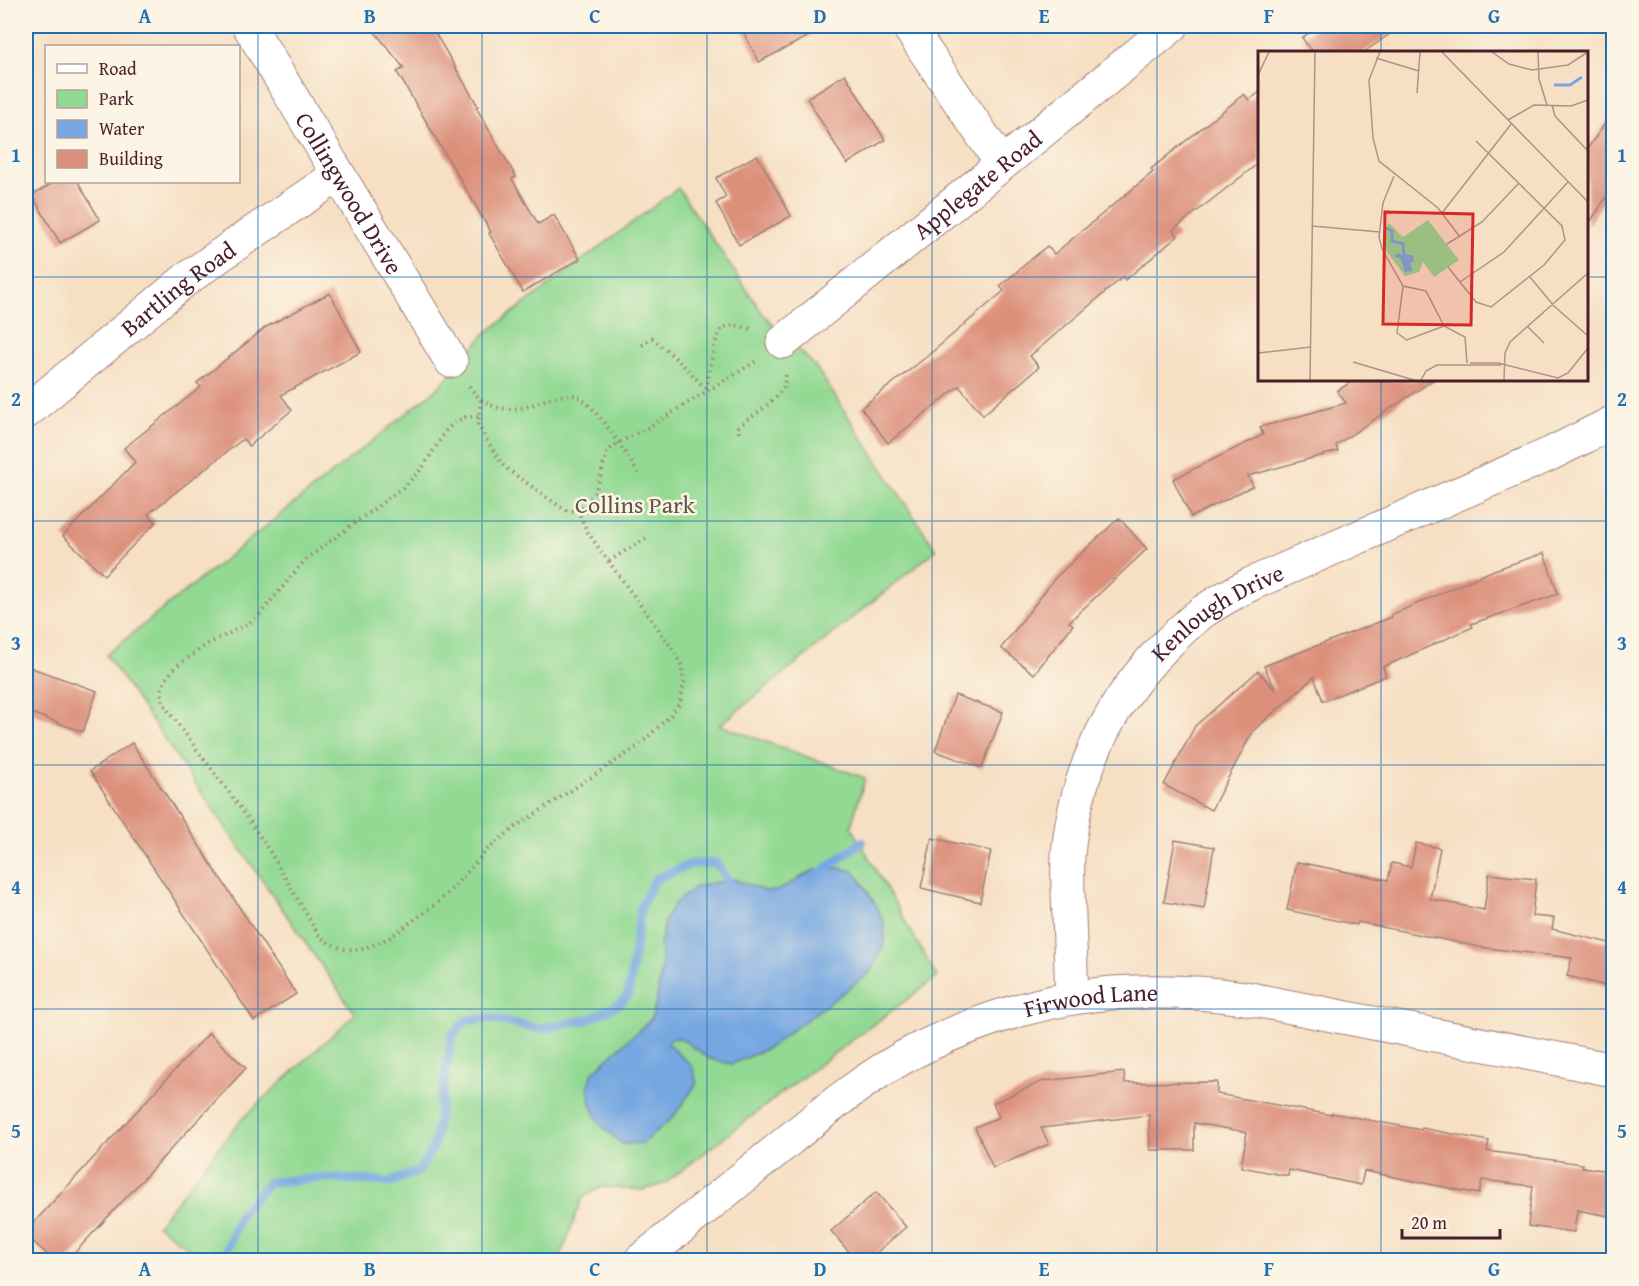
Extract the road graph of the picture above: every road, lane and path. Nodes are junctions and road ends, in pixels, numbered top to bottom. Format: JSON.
{"nodes":[{"id":1,"x":249,"y":26,"type":"edge"},
{"id":2,"x":908,"y":26,"type":"edge"},
{"id":3,"x":1172,"y":26,"type":"edge"},
{"id":4,"x":1002,"y":164,"type":"junction"},
{"id":5,"x":338,"y":175,"type":"junction"},
{"id":6,"x":642,"y":345,"type":"dead end"},
{"id":7,"x":772,"y":350,"type":"junction"},
{"id":8,"x":452,"y":361,"type":"joint"},
{"id":9,"x":707,"y":390,"type":"junction"},
{"id":10,"x":481,"y":400,"type":"junction"},
{"id":11,"x":26,"y":412,"type":"edge"},
{"id":12,"x":478,"y":416,"type":"junction"},
{"id":13,"x":1614,"y":423,"type":"edge"},
{"id":14,"x":739,"y":433,"type":"dead end"},
{"id":15,"x":618,"y":443,"type":"junction"},
{"id":16,"x":640,"y":476,"type":"dead end"},
{"id":17,"x":578,"y":511,"type":"junction"},
{"id":18,"x":649,"y":536,"type":"dead end"},
{"id":19,"x":609,"y":561,"type":"junction"},
{"id":20,"x":1072,"y":998,"type":"junction"},
{"id":21,"x":1614,"y":1070,"type":"edge"},
{"id":22,"x":641,"y":1260,"type":"edge"}],
"edges":[{"from":1,"to":5,"type":"street","name":"Collingwood Drive"},
{"from":2,"to":4,"type":"street"},
{"from":3,"to":4,"type":"street","name":"Applegate Road"},
{"from":4,"to":7,"type":"street","name":"Applegate Road"},
{"from":5,"to":8,"type":"street","name":"Collingwood Drive"},
{"from":5,"to":11,"type":"street","name":"Bartling Road"},
{"from":6,"to":9,"type":"path"},
{"from":7,"to":9,"type":"path"},
{"from":7,"to":9,"type":"path"},
{"from":7,"to":14,"type":"path"},
{"from":8,"to":10,"type":"path"},
{"from":9,"to":15,"type":"path"},
{"from":10,"to":12,"type":"path"},
{"from":10,"to":15,"type":"path"},
{"from":12,"to":17,"type":"path"},
{"from":12,"to":19,"type":"path"},
{"from":13,"to":20,"type":"street","name":"Kenlough Drive"},
{"from":15,"to":16,"type":"path"},
{"from":15,"to":17,"type":"path"},
{"from":17,"to":19,"type":"path"},
{"from":18,"to":19,"type":"path"},
{"from":20,"to":21,"type":"street","name":"Firwood Lane"},
{"from":20,"to":22,"type":"street","name":"Firwood Lane"}]}
